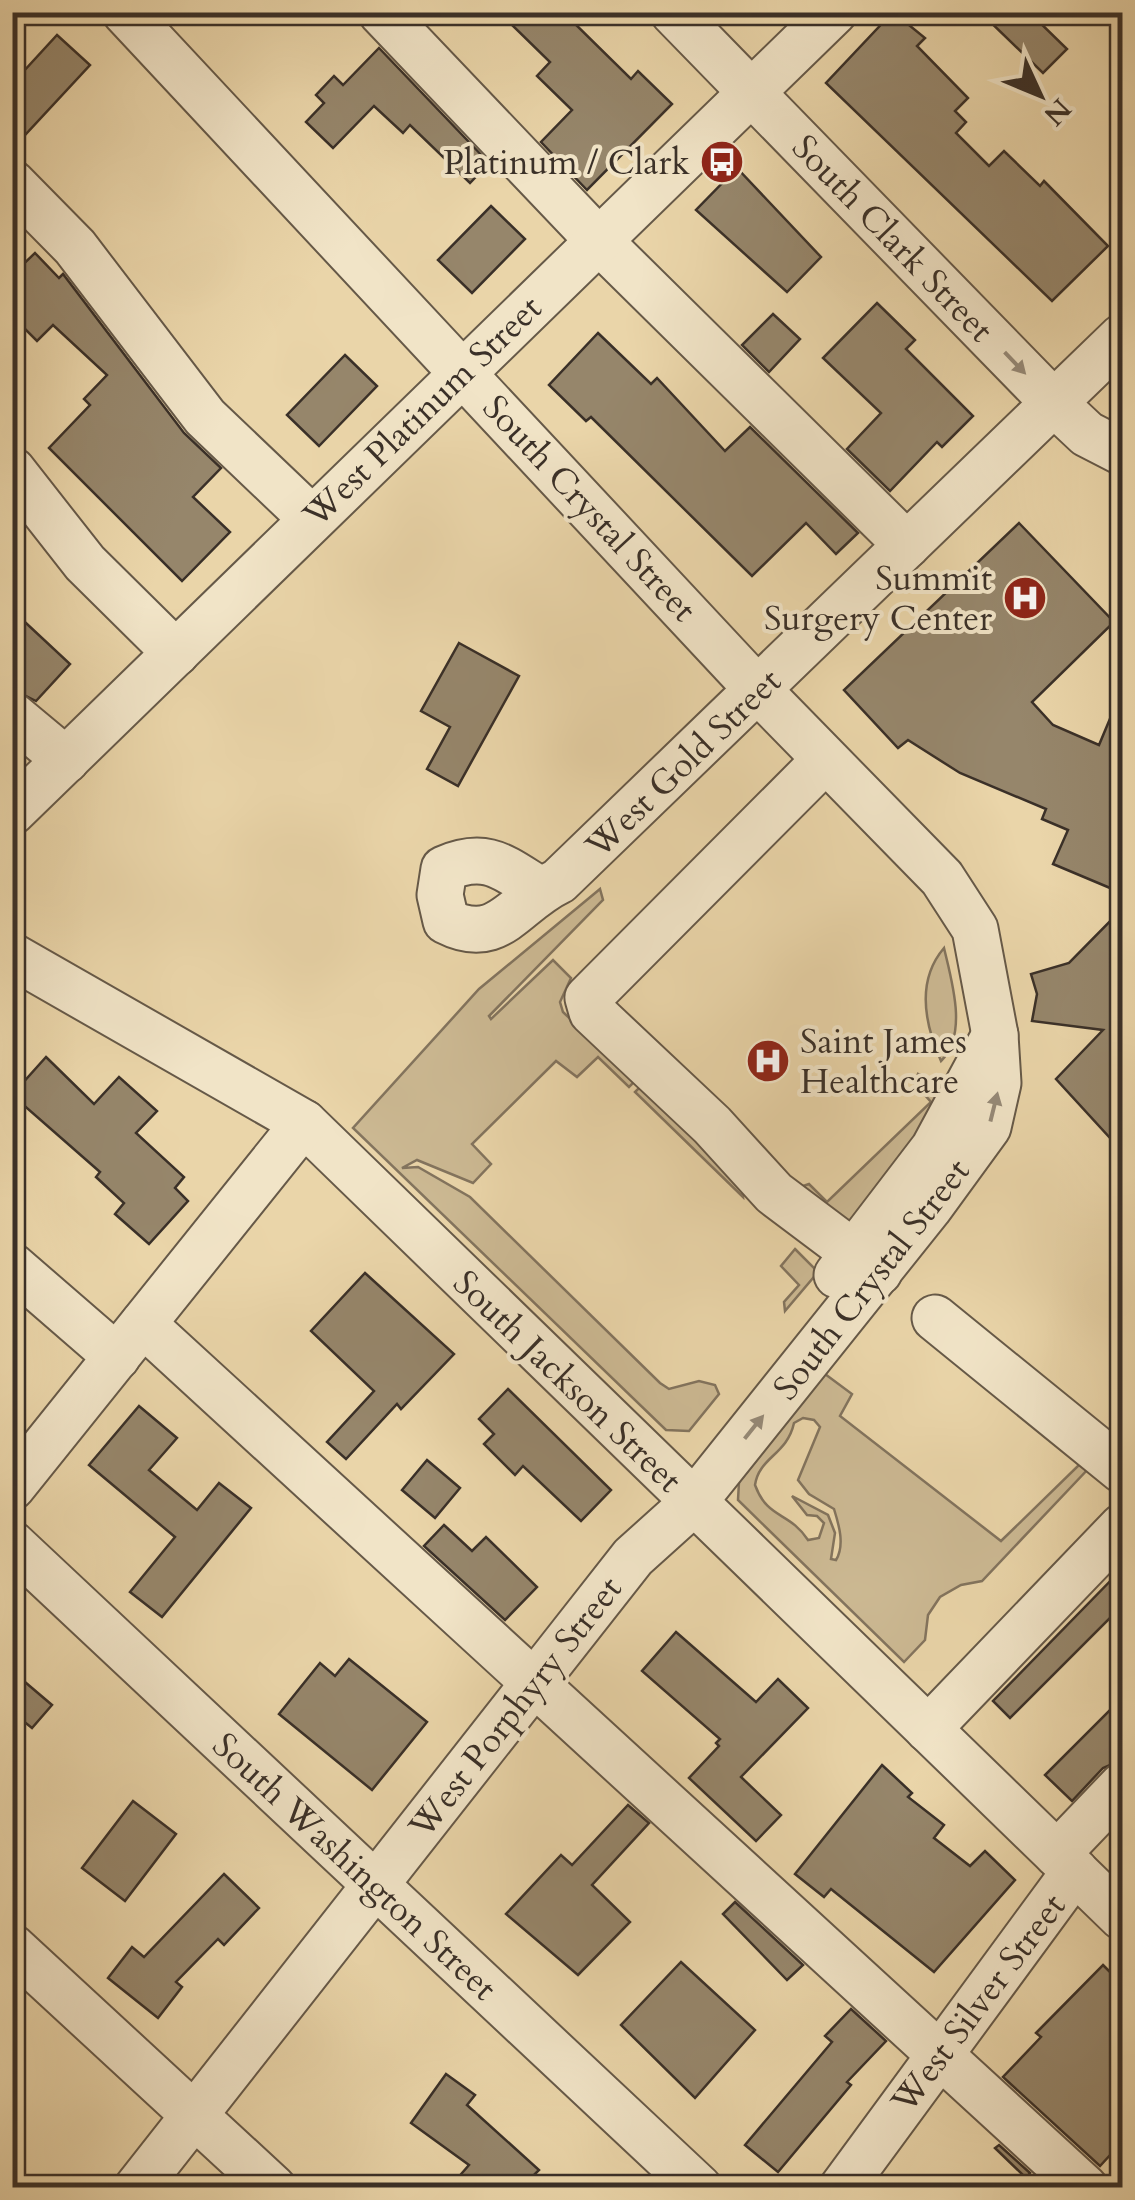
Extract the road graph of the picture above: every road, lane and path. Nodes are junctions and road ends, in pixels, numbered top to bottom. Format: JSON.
{"nodes":[{"id":1,"x":124,"y":12,"type":"edge"},
{"id":2,"x":381,"y":12,"type":"edge"},
{"id":3,"x":672,"y":12,"type":"edge"},
{"id":4,"x":834,"y":12,"type":"edge"},
{"id":5,"x":751,"y":92,"type":"junction"},
{"id":6,"x":12,"y":183,"type":"edge"},
{"id":7,"x":598,"y":240,"type":"junction"},
{"id":8,"x":1122,"y":338,"type":"edge"},
{"id":9,"x":462,"y":370,"type":"junction"},
{"id":10,"x":1054,"y":403,"type":"junction"},
{"id":11,"x":1122,"y":452,"type":"edge"},
{"id":12,"x":12,"y":470,"type":"edge"},
{"id":13,"x":312,"y":519,"type":"junction"},
{"id":14,"x":907,"y":545,"type":"junction"},
{"id":15,"x":176,"y":653,"type":"junction"},
{"id":16,"x":760,"y":692,"type":"junction"},
{"id":17,"x":12,"y":714,"type":"edge"},
{"id":18,"x":66,"y":760,"type":"junction"},
{"id":19,"x":825,"y":760,"type":"junction"},
{"id":20,"x":12,"y":812,"type":"edge"},
{"id":21,"x":540,"y":890,"type":"dead end"},
{"id":22,"x":12,"y":956,"type":"edge"},
{"id":23,"x":304,"y":1123,"type":"junction"},
{"id":24,"x":866,"y":1263,"type":"junction"},
{"id":25,"x":12,"y":1266,"type":"edge"},
{"id":26,"x":935,"y":1318,"type":"dead end"},
{"id":27,"x":130,"y":1341,"type":"junction"},
{"id":28,"x":1122,"y":1470,"type":"edge"},
{"id":29,"x":12,"y":1487,"type":"edge"},
{"id":30,"x":682,"y":1492,"type":"junction"},
{"id":31,"x":1122,"y":1528,"type":"edge"},
{"id":32,"x":12,"y":1544,"type":"edge"},
{"id":33,"x":535,"y":1682,"type":"junction"},
{"id":34,"x":928,"y":1728,"type":"junction"},
{"id":35,"x":1122,"y":1786,"type":"edge"},
{"id":36,"x":1066,"y":1862,"type":"junction"},
{"id":37,"x":374,"y":1885,"type":"junction"},
{"id":38,"x":1122,"y":1917,"type":"edge"},
{"id":39,"x":12,"y":1948,"type":"edge"},
{"id":40,"x":942,"y":2052,"type":"junction"},
{"id":41,"x":194,"y":2115,"type":"junction"},
{"id":42,"x":138,"y":2188,"type":"edge"},
{"id":43,"x":273,"y":2188,"type":"edge"},
{"id":44,"x":699,"y":2188,"type":"edge"},
{"id":45,"x":842,"y":2188,"type":"edge"},
{"id":46,"x":1086,"y":2188,"type":"edge"}],
"edges":[{"from":1,"to":9,"type":"street","name":"South Crystal Street"},
{"from":2,"to":7,"type":"street"},
{"from":3,"to":5,"type":"street","name":"South Clark Street"},
{"from":4,"to":5,"type":"street","name":"West Platinum Street"},
{"from":5,"to":7,"type":"street","name":"West Platinum Street"},
{"from":5,"to":10,"type":"street","name":"South Clark Street","one_way":true},
{"from":6,"to":13,"type":"street"},
{"from":7,"to":9,"type":"street","name":"West Platinum Street"},
{"from":7,"to":14,"type":"street"},
{"from":8,"to":10,"type":"street","name":"West Gold Street"},
{"from":9,"to":13,"type":"street","name":"West Platinum Street"},
{"from":9,"to":16,"type":"street","name":"South Crystal Street"},
{"from":10,"to":11,"type":"street","name":"South Clark Street"},
{"from":10,"to":14,"type":"street","name":"West Gold Street"},
{"from":12,"to":15,"type":"street"},
{"from":13,"to":15,"type":"street","name":"West Platinum Street"},
{"from":14,"to":16,"type":"street","name":"West Gold Street"},
{"from":15,"to":18,"type":"street","name":"West Platinum Street"},
{"from":16,"to":19,"type":"street","name":"South Crystal Street"},
{"from":16,"to":21,"type":"street","name":"West Gold Street"},
{"from":17,"to":18,"type":"street"},
{"from":18,"to":20,"type":"street","name":"West Platinum Street"},
{"from":19,"to":24,"type":"street","name":"South Crystal Street"},
{"from":19,"to":24,"type":"street"},
{"from":22,"to":23,"type":"street","name":"South Jackson Street"},
{"from":23,"to":27,"type":"street"},
{"from":23,"to":30,"type":"street","name":"South Jackson Street"},
{"from":24,"to":30,"type":"street","name":"South Crystal Street"},
{"from":25,"to":27,"type":"street"},
{"from":26,"to":28,"type":"street"},
{"from":27,"to":29,"type":"street"},
{"from":27,"to":33,"type":"street"},
{"from":30,"to":33,"type":"street","name":"West Porphyry Street"},
{"from":30,"to":34,"type":"street","name":"South Jackson Street"},
{"from":31,"to":34,"type":"street"},
{"from":32,"to":37,"type":"street","name":"South Washington Street"},
{"from":33,"to":37,"type":"street","name":"West Porphyry Street"},
{"from":33,"to":40,"type":"street"},
{"from":34,"to":36,"type":"street","name":"South Jackson Street"},
{"from":35,"to":36,"type":"street"},
{"from":36,"to":38,"type":"street","name":"West Silver Street"},
{"from":36,"to":40,"type":"street","name":"West Silver Street"},
{"from":37,"to":41,"type":"street","name":"West Porphyry Street"},
{"from":37,"to":44,"type":"street","name":"South Washington Street"},
{"from":39,"to":41,"type":"street"},
{"from":40,"to":45,"type":"street","name":"West Silver Street"},
{"from":40,"to":46,"type":"street"},
{"from":41,"to":42,"type":"street","name":"West Porphyry Street"},
{"from":41,"to":43,"type":"street"}]}
